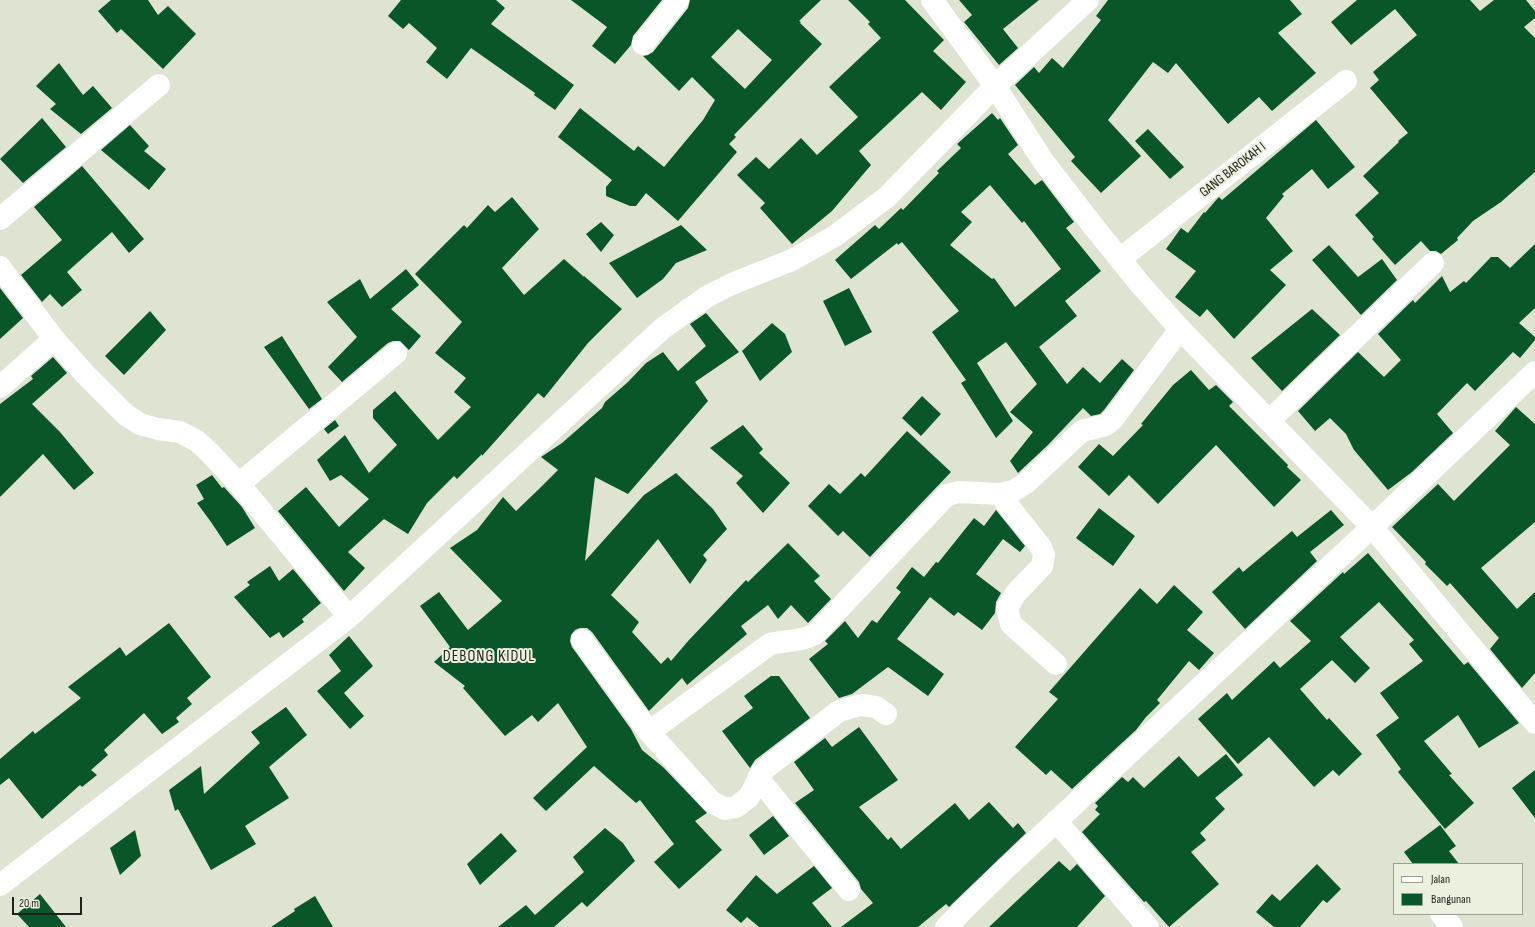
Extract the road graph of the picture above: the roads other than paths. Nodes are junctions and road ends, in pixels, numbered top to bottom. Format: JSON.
{"nodes":[{"id":1,"x":678,"y":0,"type":"edge"},
{"id":2,"x":932,"y":0,"type":"edge"},
{"id":3,"x":1088,"y":0,"type":"edge"},
{"id":4,"x":643,"y":44,"type":"dead end"},
{"id":5,"x":1346,"y":81,"type":"dead end"},
{"id":6,"x":159,"y":85,"type":"dead end"},
{"id":7,"x":994,"y":86,"type":"junction"},
{"id":8,"x":0,"y":219,"type":"edge"},
{"id":9,"x":1120,"y":259,"type":"junction"},
{"id":10,"x":1433,"y":263,"type":"dead end"},
{"id":11,"x":0,"y":267,"type":"edge"},
{"id":12,"x":1180,"y":329,"type":"junction"},
{"id":13,"x":54,"y":340,"type":"junction"},
{"id":14,"x":396,"y":353,"type":"dead end"},
{"id":15,"x":1535,"y":372,"type":"edge"},
{"id":16,"x":0,"y":387,"type":"edge"},
{"id":17,"x":1270,"y":420,"type":"junction"},
{"id":18,"x":239,"y":484,"type":"junction"},
{"id":19,"x":999,"y":494,"type":"junction"},
{"id":20,"x":1372,"y":527,"type":"junction"},
{"id":21,"x":349,"y":617,"type":"junction"},
{"id":22,"x":582,"y":640,"type":"dead end"},
{"id":23,"x":1056,"y":664,"type":"dead end"},
{"id":24,"x":1531,"y":711,"type":"edge"},
{"id":25,"x":886,"y":714,"type":"dead end"},
{"id":26,"x":649,"y":732,"type":"junction"},
{"id":27,"x":758,"y":778,"type":"junction"},
{"id":28,"x":1056,"y":821,"type":"junction"},
{"id":29,"x":0,"y":885,"type":"edge"},
{"id":30,"x":849,"y":890,"type":"dead end"},
{"id":31,"x":1442,"y":915,"type":"edge"},
{"id":32,"x":946,"y":927,"type":"edge"},
{"id":33,"x":1148,"y":927,"type":"edge"},
{"id":34,"x":1452,"y":927,"type":"edge"}],
"edges":[{"from":1,"to":4,"type":"street"},
{"from":2,"to":7,"type":"street"},
{"from":3,"to":7,"type":"street"},
{"from":5,"to":9,"type":"street","name":"GANG BAROKAH I"},
{"from":6,"to":8,"type":"street"},
{"from":7,"to":9,"type":"street"},
{"from":7,"to":21,"type":"street"},
{"from":9,"to":12,"type":"street"},
{"from":10,"to":17,"type":"street"},
{"from":11,"to":13,"type":"street"},
{"from":12,"to":17,"type":"street"},
{"from":12,"to":19,"type":"street"},
{"from":13,"to":16,"type":"street"},
{"from":13,"to":18,"type":"street"},
{"from":14,"to":18,"type":"street"},
{"from":15,"to":20,"type":"street"},
{"from":17,"to":20,"type":"street"},
{"from":18,"to":21,"type":"street"},
{"from":19,"to":23,"type":"street"},
{"from":19,"to":26,"type":"street"},
{"from":20,"to":24,"type":"street"},
{"from":20,"to":28,"type":"street"},
{"from":21,"to":29,"type":"street"},
{"from":22,"to":26,"type":"street"},
{"from":25,"to":27,"type":"street"},
{"from":26,"to":27,"type":"street"},
{"from":27,"to":30,"type":"street"},
{"from":28,"to":32,"type":"street"},
{"from":28,"to":33,"type":"street"},
{"from":31,"to":34,"type":"street"}]}
